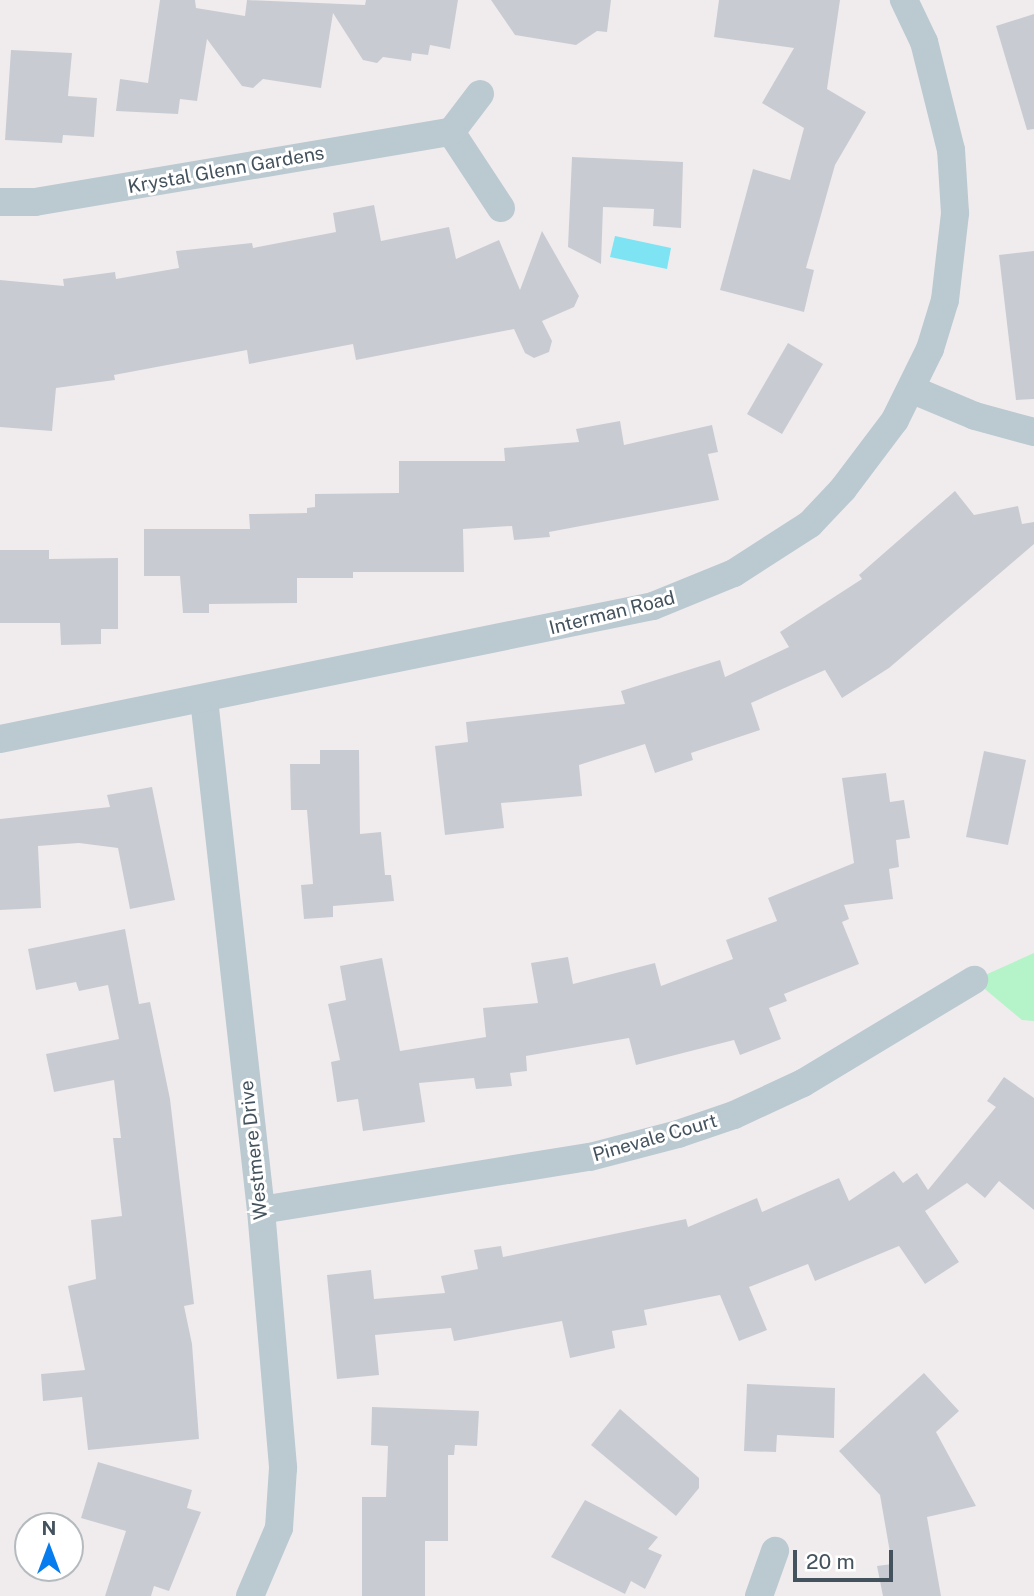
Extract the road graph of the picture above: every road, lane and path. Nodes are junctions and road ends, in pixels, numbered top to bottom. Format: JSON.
{"nodes":[{"id":1,"x":904,"y":0,"type":"edge"},
{"id":2,"x":480,"y":94,"type":"dead end"},
{"id":3,"x":451,"y":132,"type":"junction"},
{"id":4,"x":0,"y":202,"type":"edge"},
{"id":5,"x":501,"y":208,"type":"dead end"},
{"id":6,"x":913,"y":390,"type":"junction"},
{"id":7,"x":1034,"y":432,"type":"edge"},
{"id":8,"x":204,"y":699,"type":"junction"},
{"id":9,"x":0,"y":739,"type":"edge"},
{"id":10,"x":974,"y":980,"type":"dead end"},
{"id":11,"x":261,"y":1210,"type":"junction"},
{"id":12,"x":775,"y":1551,"type":"dead end"},
{"id":13,"x":250,"y":1596,"type":"edge"},
{"id":14,"x":760,"y":1596,"type":"edge"}],
"edges":[{"from":1,"to":6,"type":"street","name":"Interman Road"},
{"from":2,"to":3,"type":"street"},
{"from":3,"to":4,"type":"street","name":"Krystal Glenn Gardens"},
{"from":3,"to":5,"type":"street"},
{"from":6,"to":7,"type":"street"},
{"from":6,"to":8,"type":"street","name":"Interman Road"},
{"from":8,"to":9,"type":"street","name":"Interman Road"},
{"from":8,"to":11,"type":"street","name":"Westmere Drive"},
{"from":10,"to":11,"type":"street","name":"Pinevale Court"},
{"from":11,"to":13,"type":"street","name":"Westmere Drive"},
{"from":12,"to":14,"type":"street"}]}
